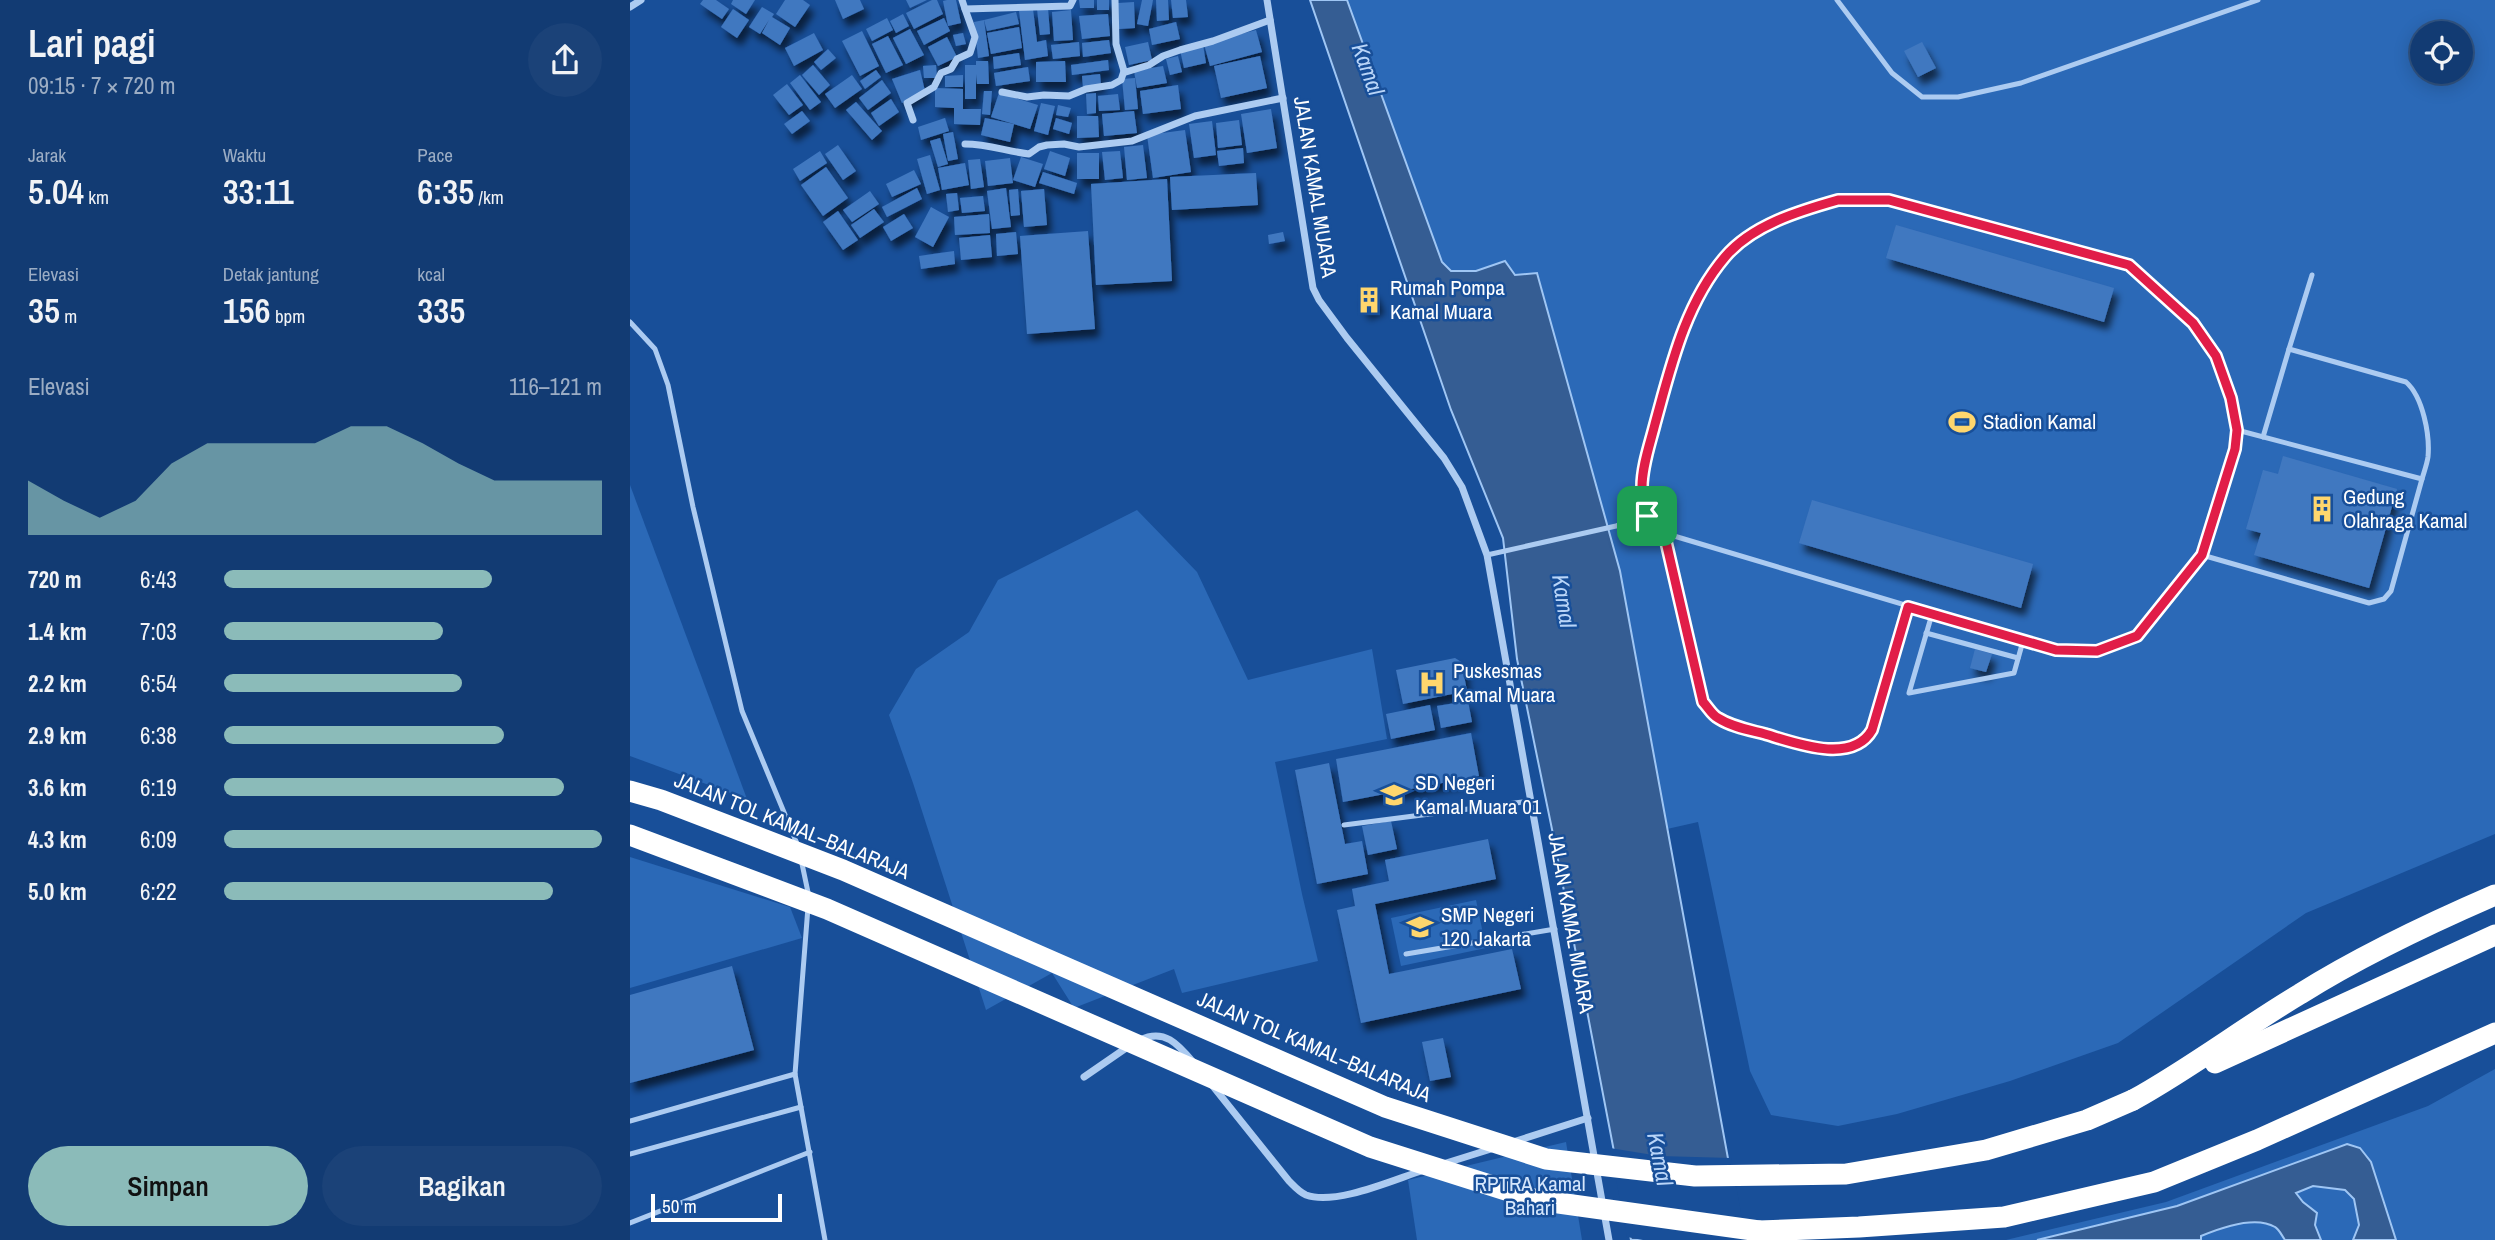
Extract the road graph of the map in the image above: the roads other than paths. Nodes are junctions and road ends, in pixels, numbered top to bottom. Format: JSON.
{"nodes":[{"id":1,"x":641,"y":0,"type":"edge"},
{"id":2,"x":962,"y":0,"type":"edge"},
{"id":3,"x":1073,"y":0,"type":"edge"},
{"id":4,"x":1115,"y":0,"type":"edge"},
{"id":5,"x":1267,"y":0,"type":"edge"},
{"id":6,"x":1837,"y":0,"type":"edge"},
{"id":7,"x":2258,"y":0,"type":"edge"},
{"id":8,"x":630,"y":7,"type":"edge"},
{"id":9,"x":965,"y":9,"type":"junction"},
{"id":10,"x":1270,"y":20,"type":"junction"},
{"id":11,"x":1124,"y":71,"type":"junction"},
{"id":12,"x":1002,"y":92,"type":"dead end"},
{"id":13,"x":1283,"y":99,"type":"junction"},
{"id":14,"x":913,"y":120,"type":"dead end"},
{"id":15,"x":965,"y":144,"type":"dead end"},
{"id":16,"x":2312,"y":275,"type":"dead end"},
{"id":17,"x":630,"y":322,"type":"edge"},
{"id":18,"x":2289,"y":349,"type":"junction"},
{"id":19,"x":2237,"y":430,"type":"junction"},
{"id":20,"x":2263,"y":437,"type":"junction"},
{"id":21,"x":2422,"y":479,"type":"junction"},
{"id":22,"x":1647,"y":516,"type":"junction"},
{"id":23,"x":1664,"y":533,"type":"junction"},
{"id":24,"x":1487,"y":555,"type":"junction"},
{"id":25,"x":2202,"y":555,"type":"junction"},
{"id":26,"x":1908,"y":607,"type":"junction"},
{"id":27,"x":1932,"y":614,"type":"junction"},
{"id":28,"x":1926,"y":633,"type":"junction"},
{"id":29,"x":2023,"y":640,"type":"junction"},
{"id":30,"x":2018,"y":659,"type":"junction"},
{"id":31,"x":630,"y":790,"type":"edge"},
{"id":32,"x":1531,"y":801,"type":"junction"},
{"id":33,"x":1344,"y":825,"type":"dead end"},
{"id":34,"x":630,"y":835,"type":"edge"},
{"id":35,"x":2495,"y":895,"type":"edge"},
{"id":36,"x":1555,"y":929,"type":"junction"},
{"id":37,"x":2495,"y":935,"type":"edge"},
{"id":38,"x":1406,"y":954,"type":"dead end"},
{"id":39,"x":2495,"y":1033,"type":"edge"},
{"id":40,"x":794,"y":1074,"type":"junction"},
{"id":41,"x":1084,"y":1077,"type":"dead end"},
{"id":42,"x":2133,"y":1100,"type":"junction"},
{"id":43,"x":801,"y":1107,"type":"junction"},
{"id":44,"x":1588,"y":1118,"type":"junction"},
{"id":45,"x":630,"y":1121,"type":"edge"},
{"id":46,"x":810,"y":1152,"type":"junction"},
{"id":47,"x":630,"y":1154,"type":"edge"},
{"id":48,"x":630,"y":1223,"type":"edge"},
{"id":49,"x":825,"y":1240,"type":"edge"},
{"id":50,"x":1609,"y":1240,"type":"edge"}],
"edges":[{"from":1,"to":8,"type":"street"},
{"from":2,"to":9,"type":"street"},
{"from":3,"to":9,"type":"street"},
{"from":4,"to":11,"type":"street"},
{"from":5,"to":10,"type":"street","name":"JALAN KAMAL MUARA"},
{"from":6,"to":7,"type":"lane"},
{"from":9,"to":14,"type":"street"},
{"from":10,"to":11,"type":"street"},
{"from":10,"to":13,"type":"street","name":"JALAN KAMAL MUARA"},
{"from":11,"to":12,"type":"street"},
{"from":13,"to":15,"type":"street"},
{"from":13,"to":24,"type":"street","name":"JALAN KAMAL MUARA"},
{"from":16,"to":18,"type":"lane"},
{"from":17,"to":40,"type":"lane"},
{"from":18,"to":20,"type":"lane"},
{"from":18,"to":21,"type":"lane"},
{"from":19,"to":20,"type":"lane"},
{"from":19,"to":22,"type":"lane"},
{"from":19,"to":25,"type":"lane"},
{"from":20,"to":21,"type":"lane"},
{"from":21,"to":25,"type":"lane"},
{"from":22,"to":23,"type":"lane"},
{"from":22,"to":24,"type":"lane"},
{"from":23,"to":26,"type":"lane"},
{"from":23,"to":26,"type":"lane"},
{"from":24,"to":32,"type":"street","name":"JALAN KAMAL MUARA"},
{"from":25,"to":29,"type":"lane"},
{"from":26,"to":27,"type":"lane"},
{"from":27,"to":28,"type":"lane"},
{"from":27,"to":29,"type":"lane"},
{"from":28,"to":30,"type":"lane"},
{"from":28,"to":30,"type":"lane"},
{"from":29,"to":30,"type":"lane"},
{"from":31,"to":42,"type":"highway","name":"JALAN TOL KAMAL–BALARAJA","bridge":true},
{"from":32,"to":33,"type":"lane"},
{"from":32,"to":36,"type":"street","name":"JALAN KAMAL MUARA"},
{"from":34,"to":39,"type":"highway","bridge":true},
{"from":35,"to":42,"type":"highway"},
{"from":36,"to":38,"type":"lane"},
{"from":36,"to":44,"type":"street","name":"JALAN KAMAL MUARA"},
{"from":37,"to":42,"type":"highway"},
{"from":40,"to":43,"type":"lane"},
{"from":40,"to":45,"type":"lane"},
{"from":41,"to":44,"type":"street"},
{"from":43,"to":46,"type":"lane"},
{"from":43,"to":47,"type":"lane"},
{"from":44,"to":50,"type":"street","name":"JALAN KAMAL MUARA"},
{"from":46,"to":48,"type":"lane"},
{"from":46,"to":49,"type":"lane"}]}
